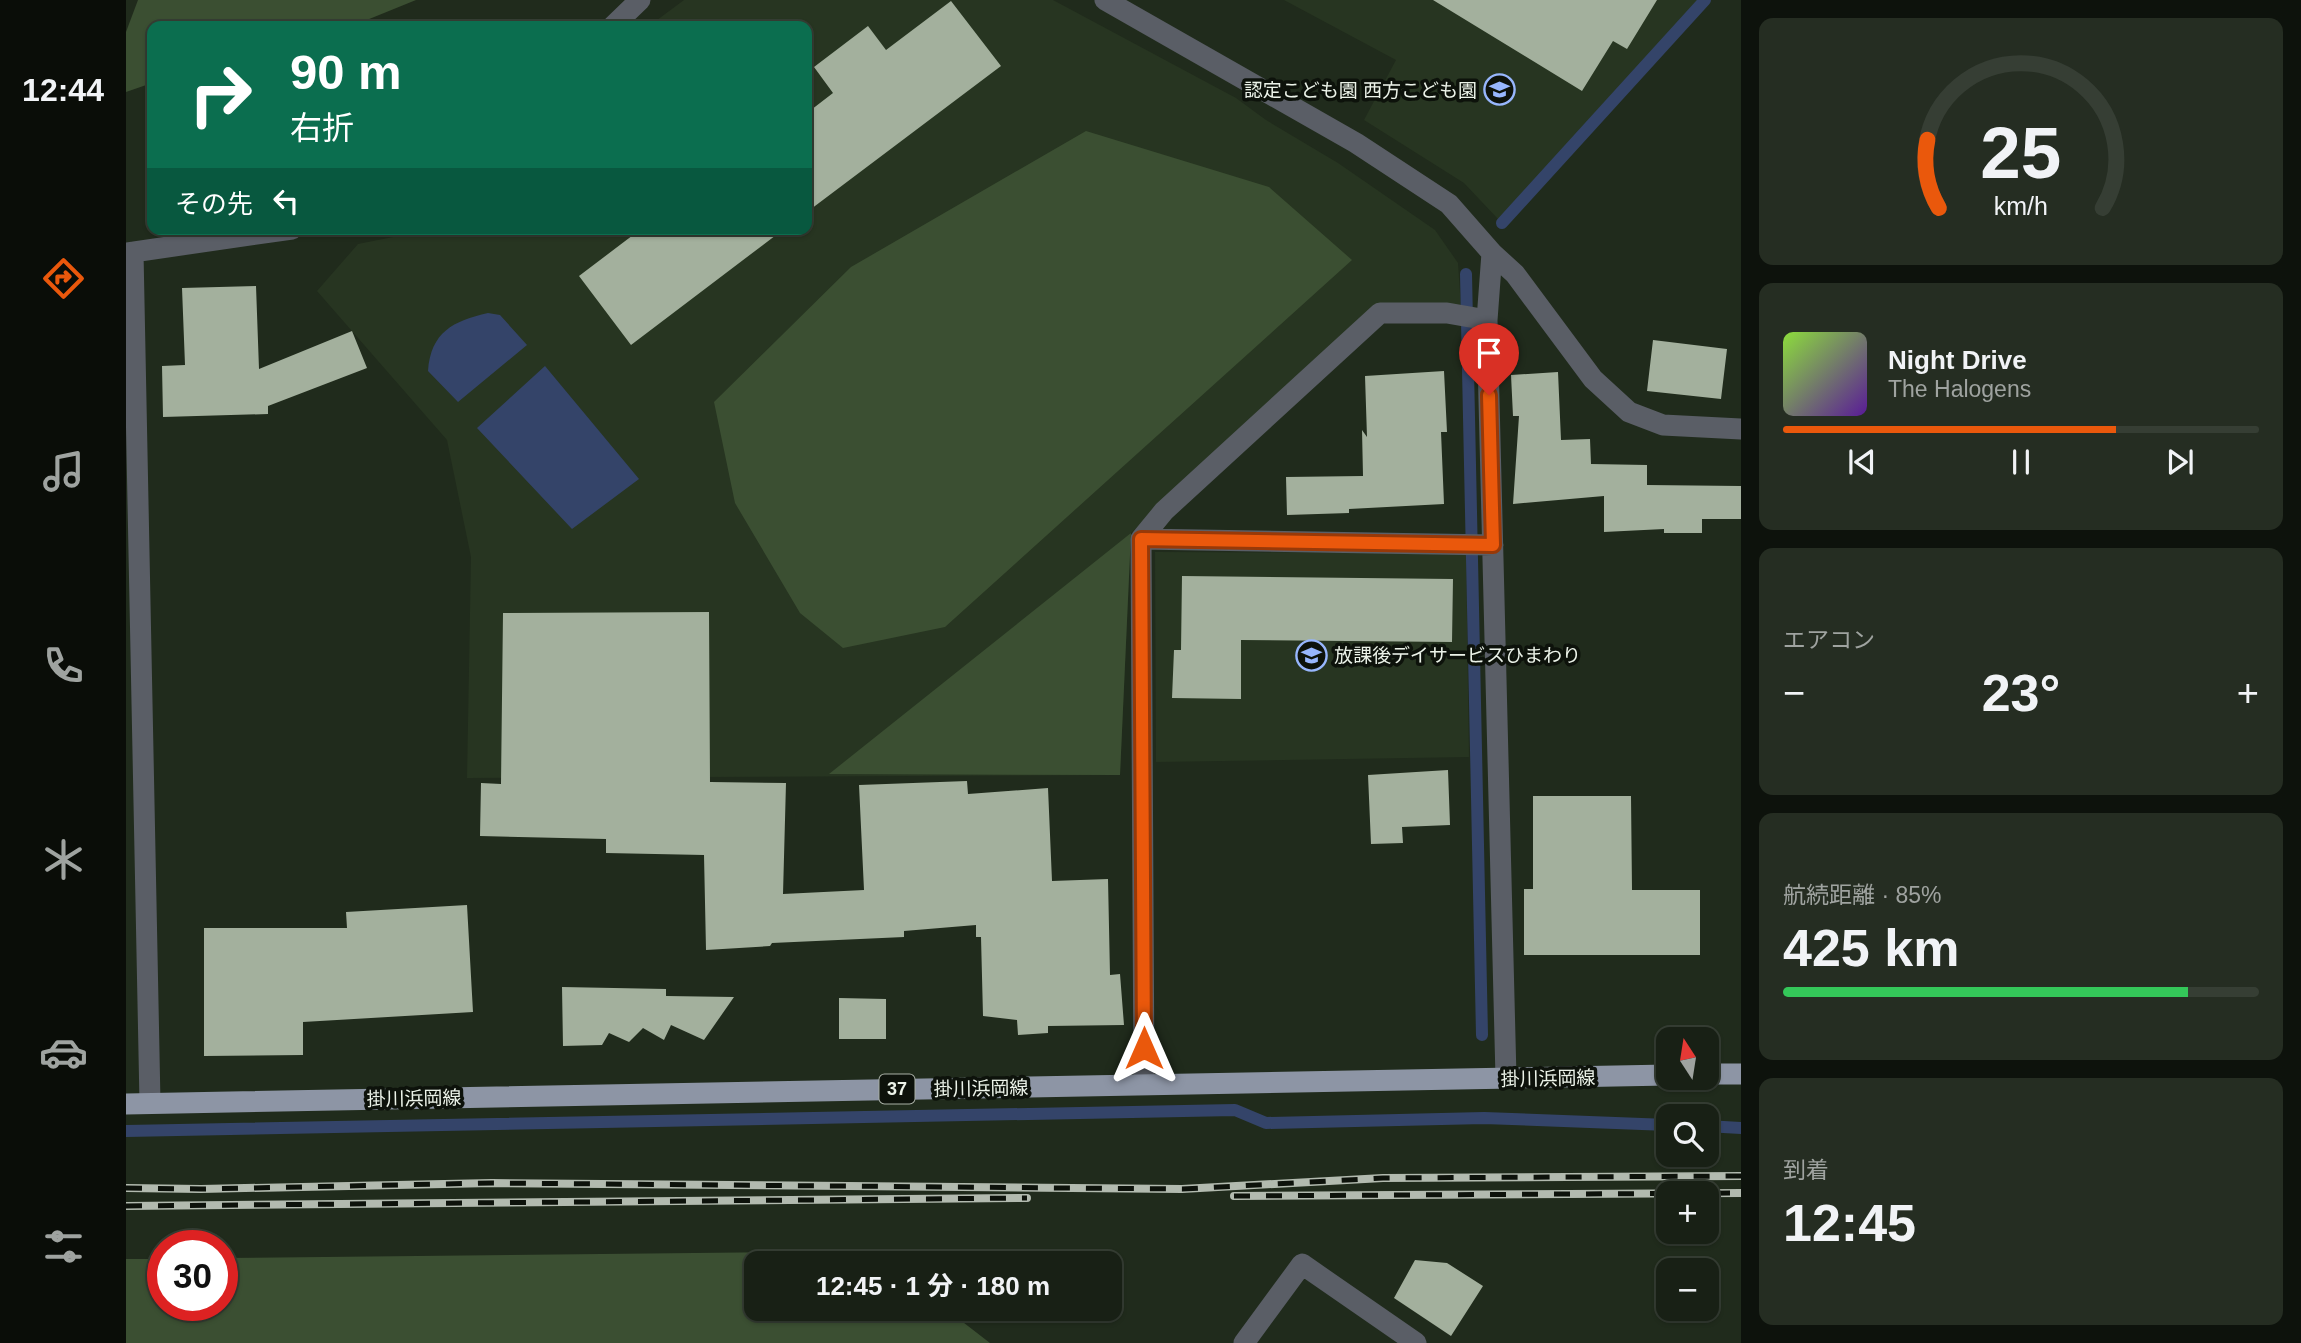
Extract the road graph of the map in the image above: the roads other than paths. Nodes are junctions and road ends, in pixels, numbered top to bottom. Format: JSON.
{"nodes":[{"id":1,"x":640,"y":0,"type":"edge"},
{"id":2,"x":1113,"y":2,"type":"edge"},
{"id":3,"x":618,"y":21,"type":"edge"},
{"id":4,"x":249,"y":235,"type":"edge"},
{"id":5,"x":129,"y":252,"type":"edge"},
{"id":6,"x":1492,"y":253,"type":"junction"},
{"id":7,"x":1475,"y":318,"type":"junction"},
{"id":8,"x":1741,"y":429,"type":"edge"},
{"id":9,"x":1141,"y":539,"type":"junction"},
{"id":10,"x":1491,"y":545,"type":"junction"},
{"id":11,"x":1719,"y":1074,"type":"edge"},
{"id":12,"x":1741,"y":1074,"type":"edge"},
{"id":13,"x":1656,"y":1075,"type":"edge"},
{"id":14,"x":1506,"y":1078,"type":"junction"},
{"id":15,"x":1144,"y":1084,"type":"junction"},
{"id":16,"x":150,"y":1103,"type":"junction"},
{"id":17,"x":126,"y":1104,"type":"edge"},
{"id":18,"x":1244,"y":1343,"type":"edge"},
{"id":19,"x":1416,"y":1343,"type":"edge"}],
"edges":[{"from":1,"to":3,"type":"street"},
{"from":2,"to":6,"type":"street"},
{"from":4,"to":5,"type":"street"},
{"from":5,"to":16,"type":"street"},
{"from":6,"to":7,"type":"street"},
{"from":6,"to":8,"type":"street"},
{"from":7,"to":9,"type":"street"},
{"from":7,"to":10,"type":"street"},
{"from":9,"to":10,"type":"street"},
{"from":9,"to":15,"type":"street"},
{"from":10,"to":14,"type":"street"},
{"from":11,"to":12,"type":"main road"},
{"from":13,"to":14,"type":"main road","name":"掛川浜岡線","number":"37"},
{"from":14,"to":15,"type":"main road","name":"掛川浜岡線","number":"37"},
{"from":15,"to":16,"type":"main road","name":"掛川浜岡線","number":"37"},
{"from":16,"to":17,"type":"main road","name":"掛川浜岡線","number":"37"},
{"from":18,"to":19,"type":"street"}]}
